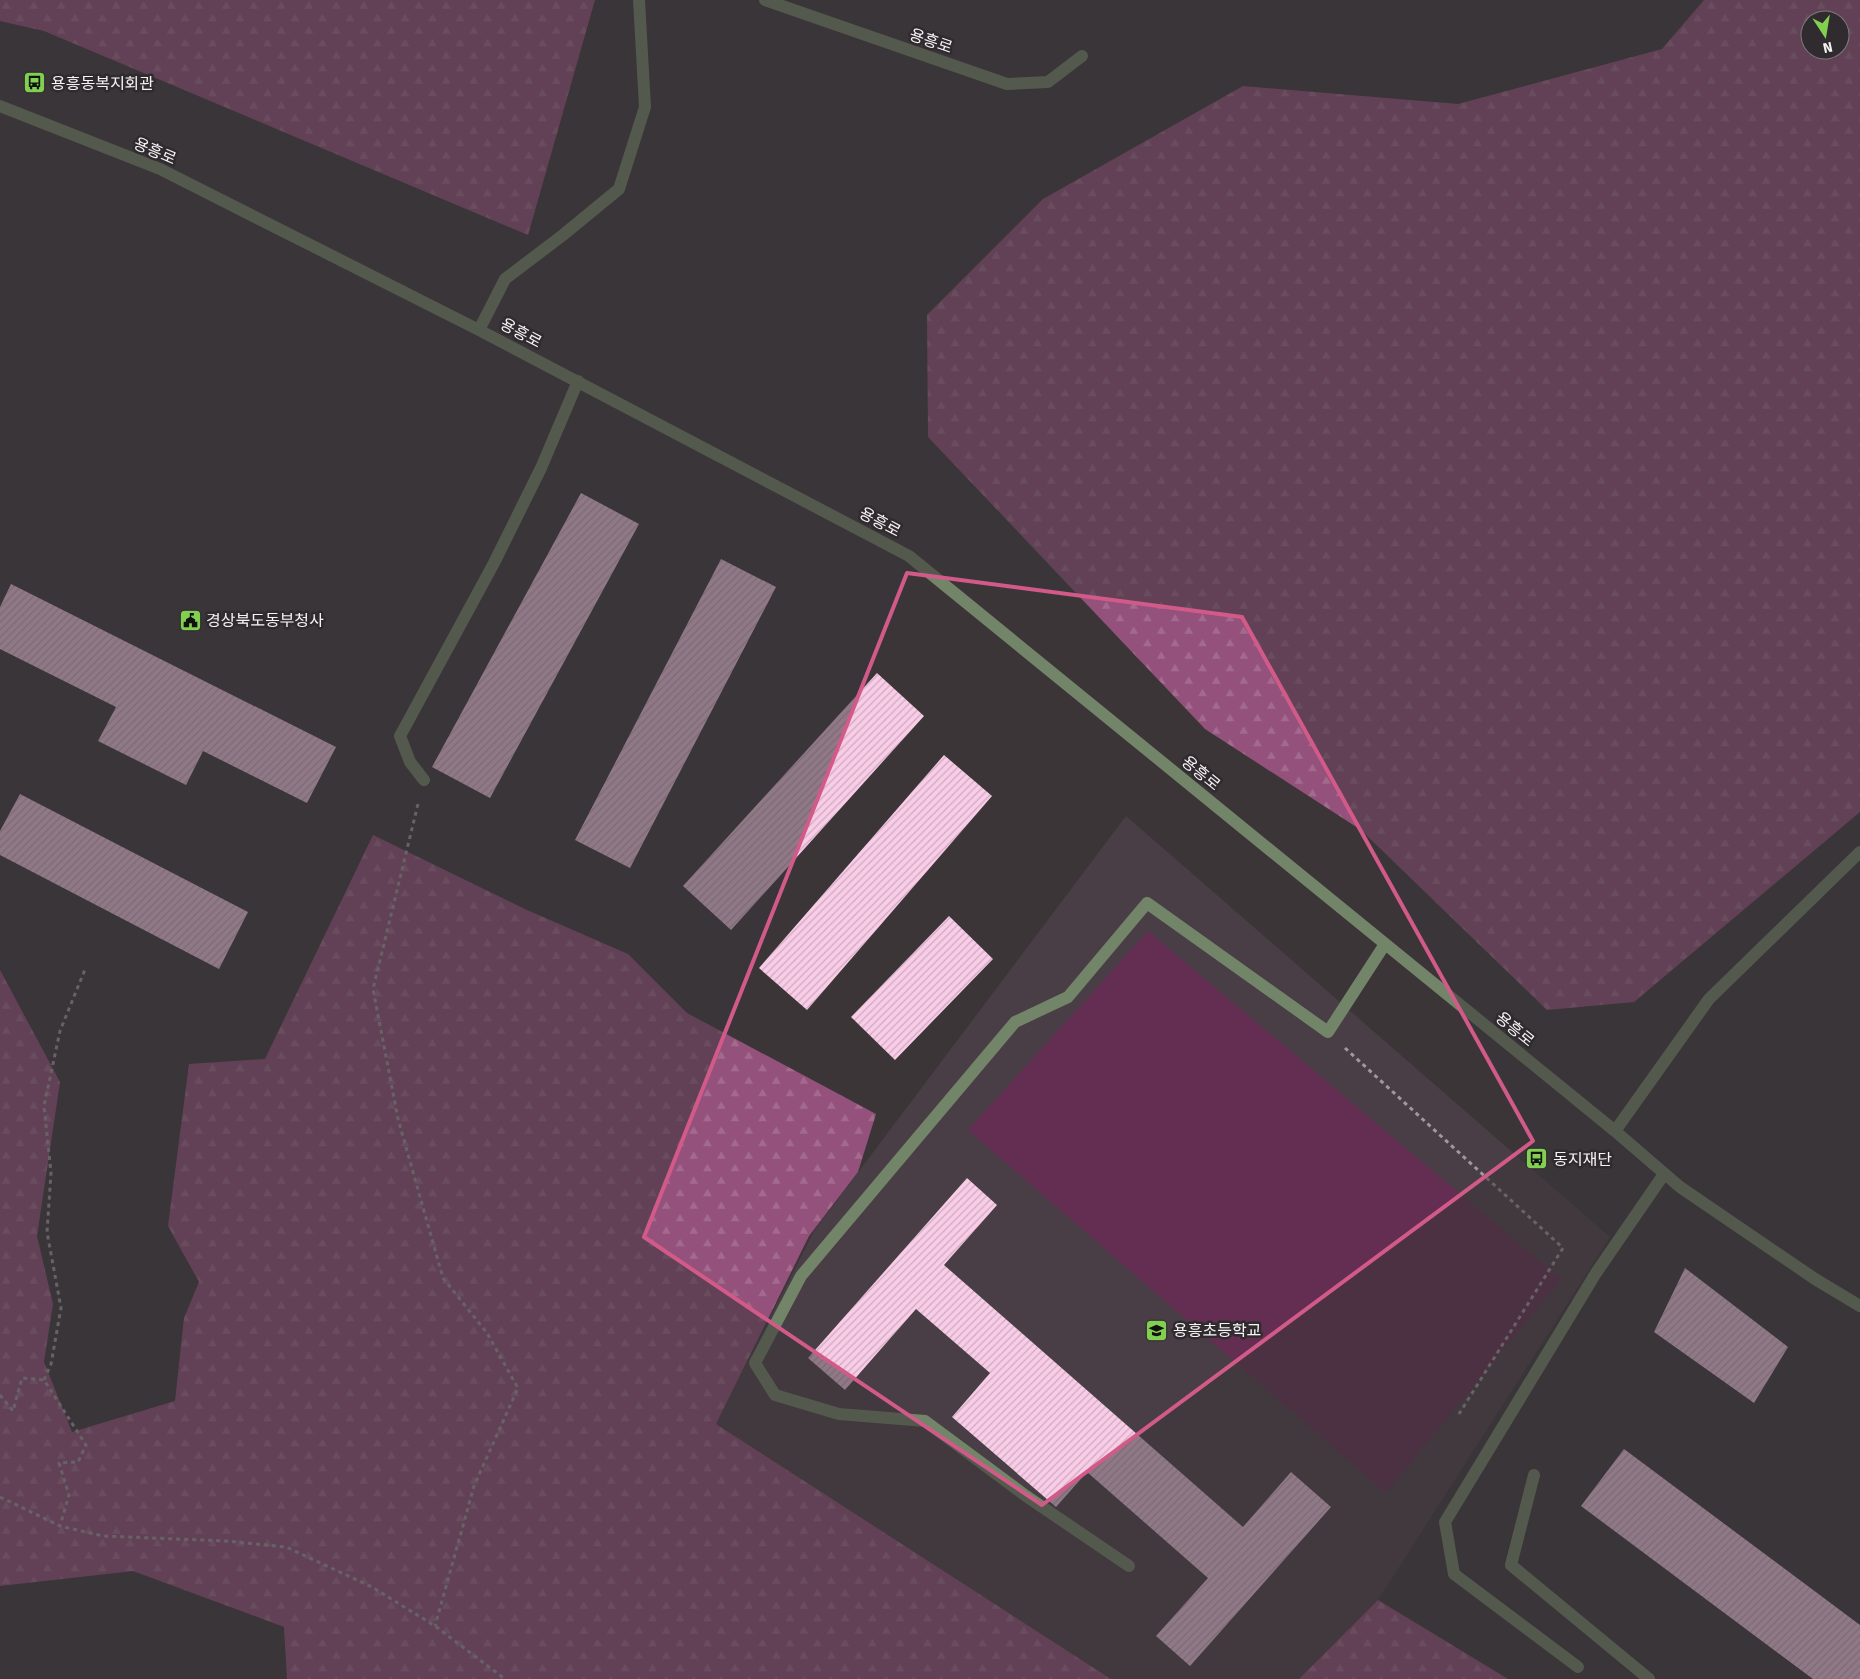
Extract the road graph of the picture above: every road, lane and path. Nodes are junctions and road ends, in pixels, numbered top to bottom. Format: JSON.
{"nodes":[{"id":1,"x":639,"y":0,"type":"edge"},
{"id":2,"x":765,"y":0,"type":"edge"},
{"id":3,"x":1082,"y":56,"type":"dead end"},
{"id":4,"x":0,"y":106,"type":"edge"},
{"id":5,"x":480,"y":330,"type":"junction"},
{"id":6,"x":578,"y":381,"type":"junction"},
{"id":7,"x":424,"y":780,"type":"joint"},
{"id":8,"x":1860,"y":852,"type":"edge"},
{"id":9,"x":1385,"y":944,"type":"junction"},
{"id":10,"x":86,"y":967,"type":"dead end"},
{"id":11,"x":1328,"y":1032,"type":"junction"},
{"id":12,"x":1615,"y":1132,"type":"junction"},
{"id":13,"x":1664,"y":1174,"type":"junction"},
{"id":14,"x":1860,"y":1306,"type":"edge"},
{"id":15,"x":44,"y":1380,"type":"junction"},
{"id":16,"x":0,"y":1395,"type":"edge"},
{"id":17,"x":1459,"y":1414,"type":"dead end"},
{"id":18,"x":1534,"y":1475,"type":"dead end"},
{"id":19,"x":0,"y":1497,"type":"edge"},
{"id":20,"x":60,"y":1526,"type":"junction"},
{"id":21,"x":1129,"y":1566,"type":"dead end"},
{"id":22,"x":436,"y":1626,"type":"junction"},
{"id":23,"x":1578,"y":1667,"type":"dead end"},
{"id":24,"x":505,"y":1679,"type":"edge"},
{"id":25,"x":1649,"y":1679,"type":"edge"}],
"edges":[{"from":1,"to":5,"type":"street","name":"용흥로"},
{"from":2,"to":3,"type":"street","name":"용흥로"},
{"from":4,"to":5,"type":"street","name":"용흥로"},
{"from":5,"to":6,"type":"street","name":"용흥로"},
{"from":6,"to":7,"type":"street"},
{"from":6,"to":9,"type":"street","name":"용흥로"},
{"from":7,"to":22,"type":"path"},
{"from":8,"to":12,"type":"street"},
{"from":9,"to":11,"type":"street"},
{"from":9,"to":12,"type":"street","name":"용흥로"},
{"from":10,"to":15,"type":"path"},
{"from":11,"to":17,"type":"path"},
{"from":11,"to":21,"type":"street"},
{"from":12,"to":13,"type":"street","name":"용흥로"},
{"from":13,"to":14,"type":"street","name":"용흥로"},
{"from":13,"to":23,"type":"street"},
{"from":15,"to":16,"type":"path"},
{"from":15,"to":20,"type":"path"},
{"from":18,"to":25,"type":"street"},
{"from":19,"to":20,"type":"path"},
{"from":20,"to":22,"type":"path"},
{"from":22,"to":24,"type":"path"}]}
